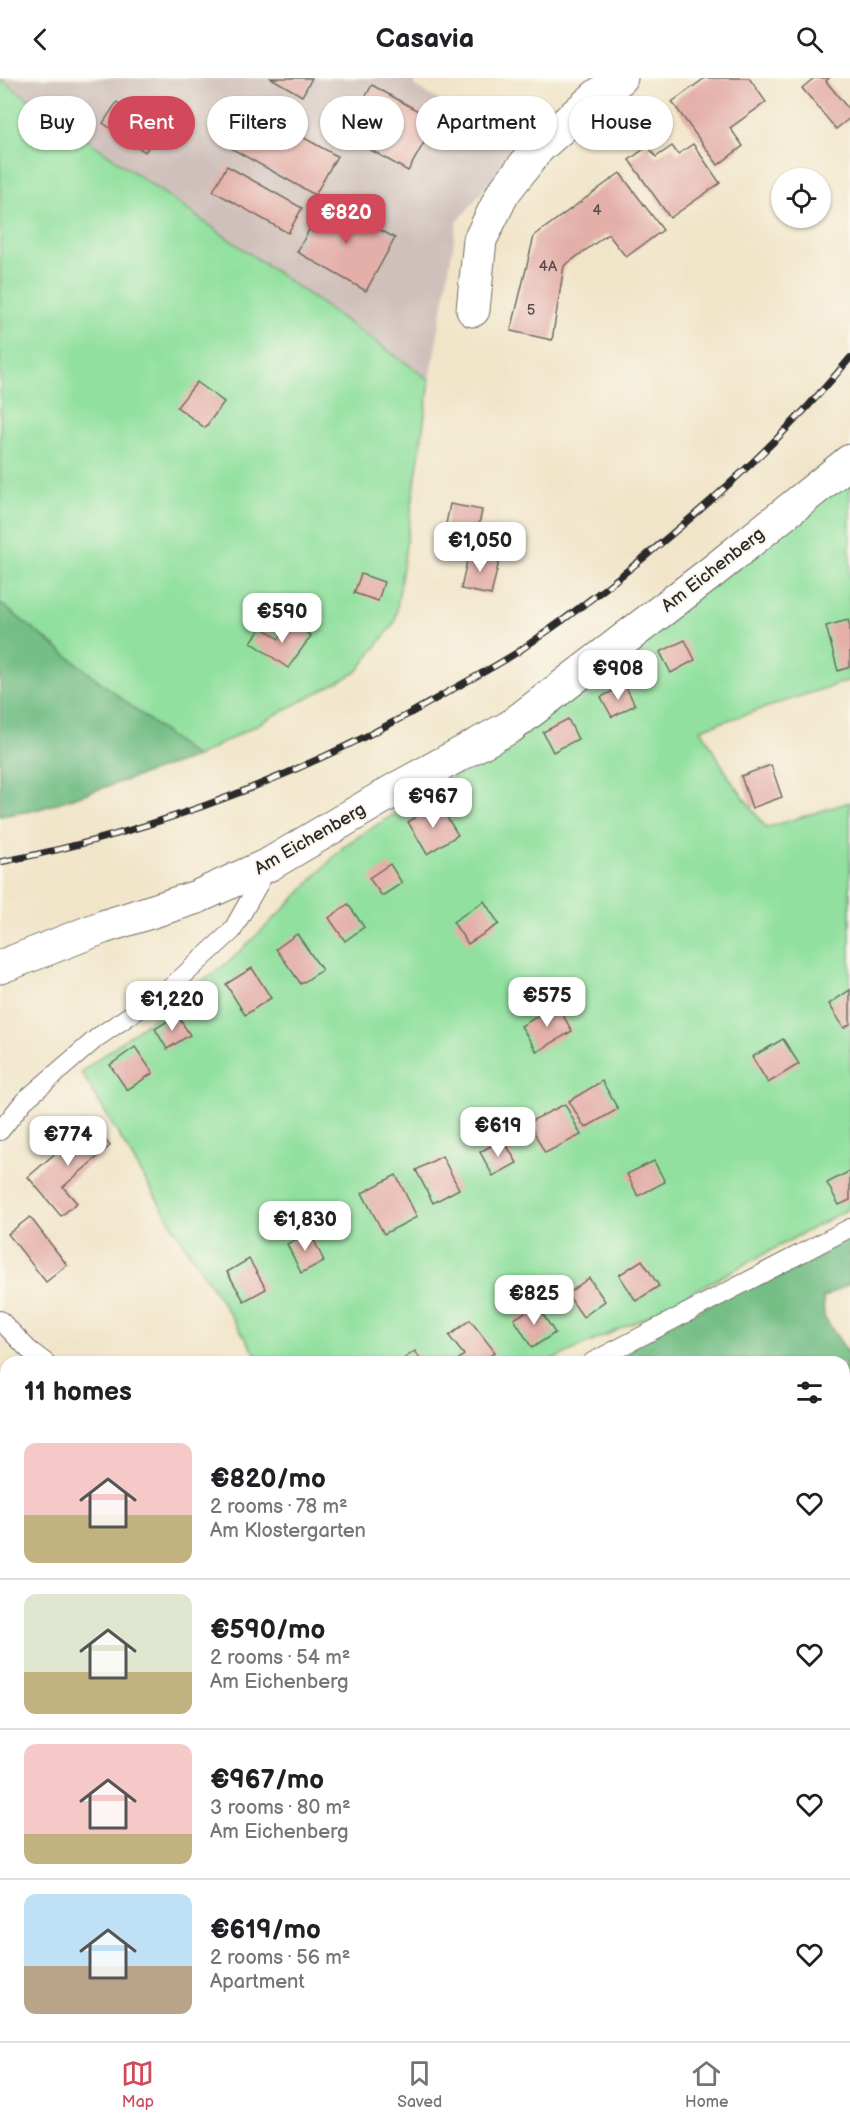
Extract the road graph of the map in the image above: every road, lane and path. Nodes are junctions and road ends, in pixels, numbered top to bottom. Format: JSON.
{"nodes":[{"id":1,"x":621,"y":78,"type":"edge"},
{"id":2,"x":473,"y":310,"type":"dead end"},
{"id":3,"x":850,"y":461,"type":"edge"},
{"id":4,"x":270,"y":864,"type":"junction"},
{"id":5,"x":0,"y":967,"type":"edge"},
{"id":6,"x":0,"y":1131,"type":"edge"},
{"id":7,"x":850,"y":1228,"type":"edge"},
{"id":8,"x":0,"y":1320,"type":"edge"},
{"id":9,"x":37,"y":1356,"type":"edge"},
{"id":10,"x":604,"y":1356,"type":"edge"}],
"edges":[{"from":1,"to":2,"type":"street"},
{"from":3,"to":4,"type":"street","name":"Am Eichenberg"},
{"from":4,"to":5,"type":"street","name":"Am Eichenberg"},
{"from":4,"to":6,"type":"lane"},
{"from":7,"to":10,"type":"lane"},
{"from":8,"to":9,"type":"lane"}]}
